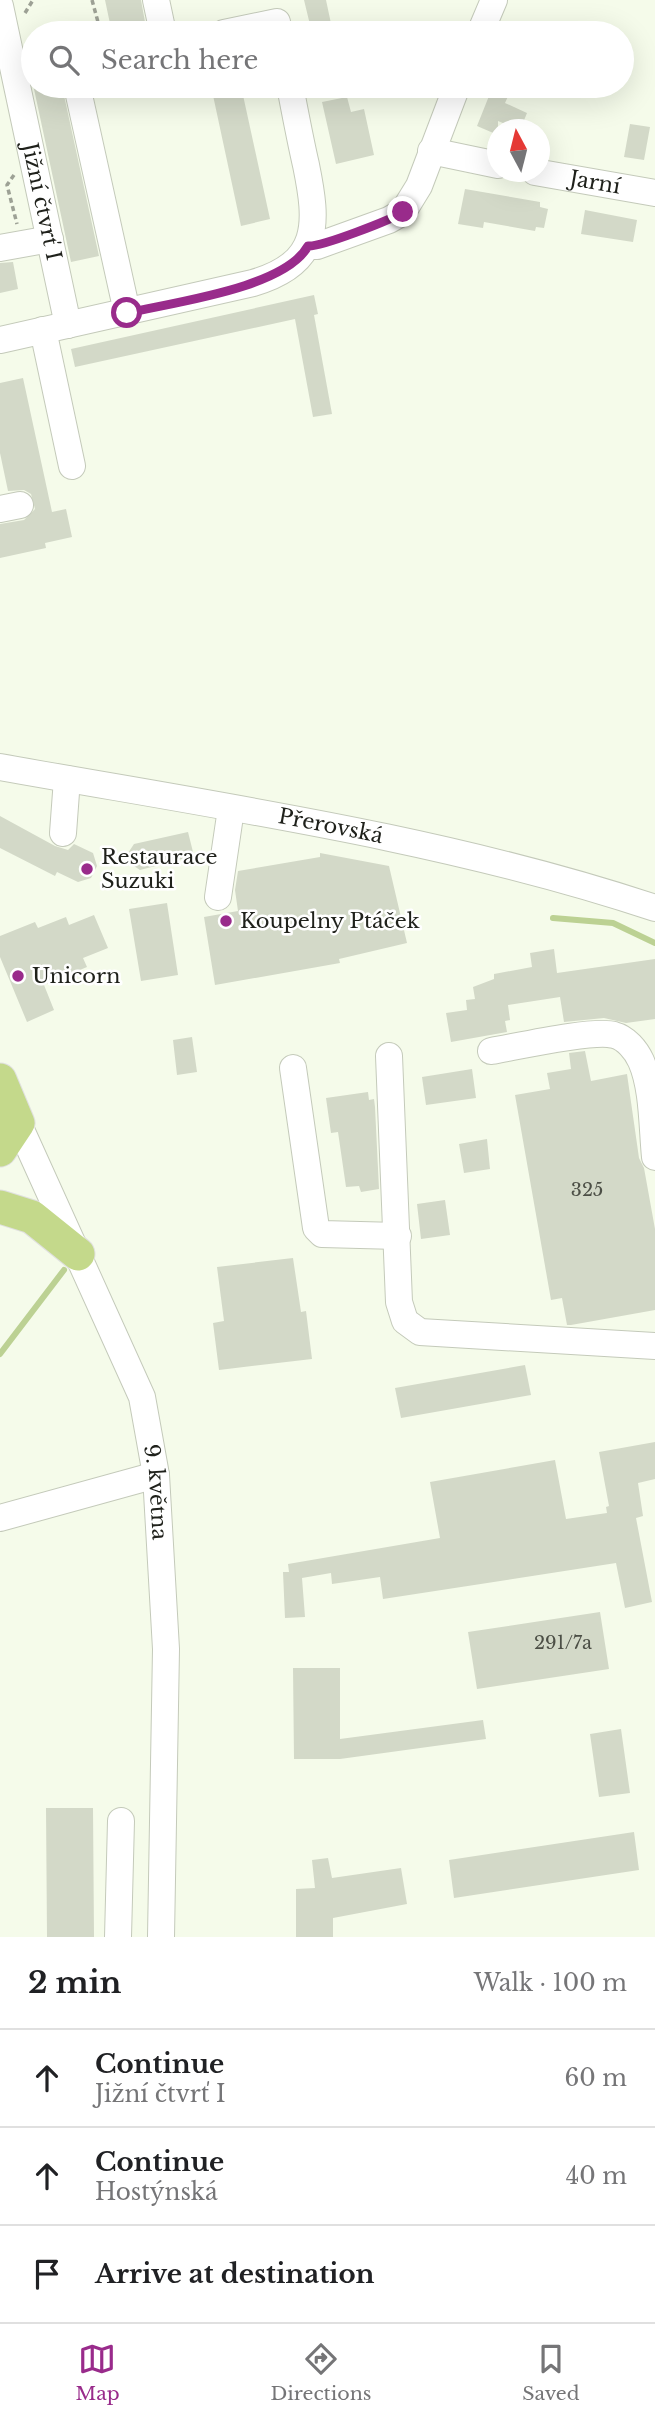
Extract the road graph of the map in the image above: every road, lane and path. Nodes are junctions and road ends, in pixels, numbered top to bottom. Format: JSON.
{"nodes":[{"id":1,"x":92,"y":0,"type":"edge"},
{"id":2,"x":156,"y":0,"type":"edge"},
{"id":3,"x":494,"y":0,"type":"edge"},
{"id":4,"x":0,"y":6,"type":"edge"},
{"id":5,"x":98,"y":21,"type":"edge"},
{"id":6,"x":160,"y":21,"type":"edge"},
{"id":7,"x":485,"y":21,"type":"edge"},
{"id":8,"x":15,"y":70,"type":"edge"},
{"id":9,"x":80,"y":98,"type":"edge"},
{"id":10,"x":292,"y":98,"type":"edge"},
{"id":11,"x":452,"y":98,"type":"edge"},
{"id":12,"x":431,"y":151,"type":"junction"},
{"id":13,"x":487,"y":163,"type":"edge"},
{"id":14,"x":18,"y":167,"type":"dead end"},
{"id":15,"x":550,"y":174,"type":"edge"},
{"id":16,"x":655,"y":193,"type":"edge"},
{"id":17,"x":21,"y":231,"type":"dead end"},
{"id":18,"x":50,"y":239,"type":"junction"},
{"id":19,"x":0,"y":248,"type":"edge"},
{"id":20,"x":303,"y":253,"type":"junction"},
{"id":21,"x":127,"y":313,"type":"junction"},
{"id":22,"x":55,"y":328,"type":"junction"},
{"id":23,"x":0,"y":340,"type":"edge"},
{"id":24,"x":72,"y":466,"type":"dead end"},
{"id":25,"x":0,"y":767,"type":"edge"},
{"id":26,"x":67,"y":779,"type":"junction"},
{"id":27,"x":231,"y":809,"type":"junction"},
{"id":28,"x":63,"y":833,"type":"dead end"},
{"id":29,"x":218,"y":897,"type":"dead end"},
{"id":30,"x":655,"y":908,"type":"edge"},
{"id":31,"x":491,"y":1051,"type":"dead end"},
{"id":32,"x":389,"y":1056,"type":"dead end"},
{"id":33,"x":293,"y":1068,"type":"dead end"},
{"id":34,"x":0,"y":1080,"type":"edge"},
{"id":35,"x":18,"y":1123,"type":"junction"},
{"id":36,"x":0,"y":1150,"type":"edge"},
{"id":37,"x":655,"y":1157,"type":"edge"},
{"id":38,"x":0,"y":1207,"type":"edge"},
{"id":39,"x":398,"y":1236,"type":"junction"},
{"id":40,"x":78,"y":1254,"type":"junction"},
{"id":41,"x":655,"y":1346,"type":"edge"},
{"id":42,"x":156,"y":1475,"type":"junction"},
{"id":43,"x":0,"y":1518,"type":"edge"},
{"id":44,"x":121,"y":1821,"type":"dead end"},
{"id":45,"x":118,"y":1937,"type":"edge"},
{"id":46,"x":161,"y":1937,"type":"edge"}],
"edges":[{"from":1,"to":5,"type":"path"},
{"from":2,"to":6,"type":"street"},
{"from":3,"to":7,"type":"street"},
{"from":4,"to":8,"type":"street","name":"Jižní čtvrť I"},
{"from":8,"to":18,"type":"street","name":"Jižní čtvrť I"},
{"from":9,"to":21,"type":"street"},
{"from":10,"to":20,"type":"street"},
{"from":11,"to":12,"type":"street"},
{"from":12,"to":13,"type":"street"},
{"from":12,"to":20,"type":"street"},
{"from":14,"to":17,"type":"path"},
{"from":15,"to":16,"type":"street","name":"Jarní"},
{"from":18,"to":19,"type":"street"},
{"from":18,"to":22,"type":"street","name":"Jižní čtvrť I"},
{"from":20,"to":21,"type":"street"},
{"from":21,"to":22,"type":"street"},
{"from":22,"to":23,"type":"street"},
{"from":22,"to":24,"type":"street","name":"Jižní čtvrť I"},
{"from":25,"to":26,"type":"street","name":"Přerovská"},
{"from":26,"to":27,"type":"street","name":"Přerovská"},
{"from":26,"to":28,"type":"street"},
{"from":27,"to":29,"type":"street"},
{"from":27,"to":30,"type":"street","name":"Přerovská"},
{"from":31,"to":37,"type":"street"},
{"from":32,"to":39,"type":"street"},
{"from":33,"to":39,"type":"street"},
{"from":34,"to":35,"type":"main road","name":"9. května"},
{"from":35,"to":36,"type":"main road"},
{"from":35,"to":40,"type":"street","name":"9. května"},
{"from":38,"to":40,"type":"main road"},
{"from":39,"to":41,"type":"street"},
{"from":40,"to":42,"type":"street","name":"9. května"},
{"from":42,"to":43,"type":"street"},
{"from":42,"to":46,"type":"street","name":"9. května"},
{"from":44,"to":45,"type":"street"}]}
